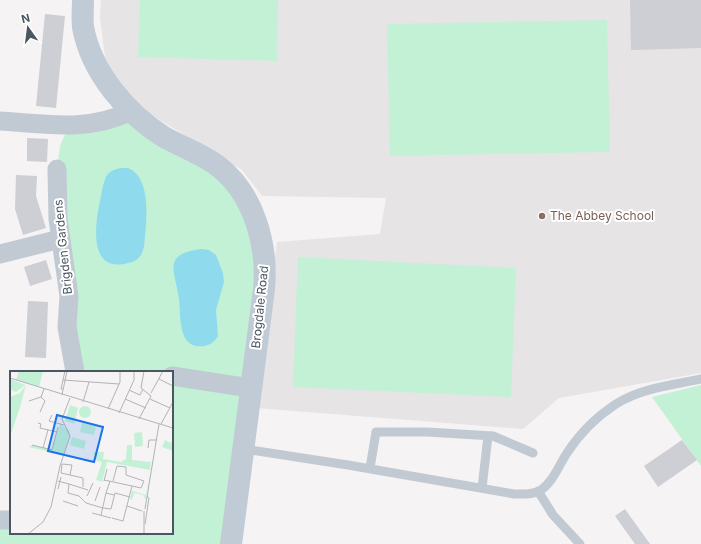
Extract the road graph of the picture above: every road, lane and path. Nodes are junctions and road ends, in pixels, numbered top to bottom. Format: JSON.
{"nodes":[{"id":1,"x":83,"y":0,"type":"edge"},
{"id":2,"x":131,"y":111,"type":"junction"},
{"id":3,"x":0,"y":121,"type":"edge"},
{"id":4,"x":57,"y":169,"type":"dead end"},
{"id":5,"x":60,"y":239,"type":"junction"},
{"id":6,"x":0,"y":254,"type":"edge"},
{"id":7,"x":75,"y":371,"type":"edge"},
{"id":8,"x":173,"y":376,"type":"edge"},
{"id":9,"x":701,"y":379,"type":"edge"},
{"id":10,"x":250,"y":388,"type":"junction"},
{"id":11,"x":488,"y":436,"type":"junction"},
{"id":12,"x":244,"y":449,"type":"junction"},
{"id":13,"x":533,"y":453,"type":"dead end"},
{"id":14,"x":370,"y":468,"type":"junction"},
{"id":15,"x":482,"y":488,"type":"junction"},
{"id":16,"x":538,"y":491,"type":"junction"},
{"id":17,"x":231,"y":544,"type":"edge"},
{"id":18,"x":580,"y":544,"type":"edge"}],
"edges":[{"from":1,"to":2,"type":"street","name":"Brogdale Road"},
{"from":2,"to":3,"type":"street"},
{"from":2,"to":10,"type":"street","name":"Brogdale Road"},
{"from":4,"to":5,"type":"street","name":"Brigden Gardens"},
{"from":5,"to":6,"type":"street"},
{"from":5,"to":7,"type":"street","name":"Brigden Gardens"},
{"from":8,"to":10,"type":"street"},
{"from":9,"to":16,"type":"lane"},
{"from":10,"to":12,"type":"street","name":"Brogdale Road"},
{"from":11,"to":13,"type":"lane"},
{"from":11,"to":14,"type":"lane"},
{"from":11,"to":15,"type":"lane"},
{"from":12,"to":14,"type":"lane"},
{"from":12,"to":17,"type":"street","name":"Brogdale Road"},
{"from":14,"to":15,"type":"lane"},
{"from":15,"to":16,"type":"lane"},
{"from":16,"to":18,"type":"lane"}]}
